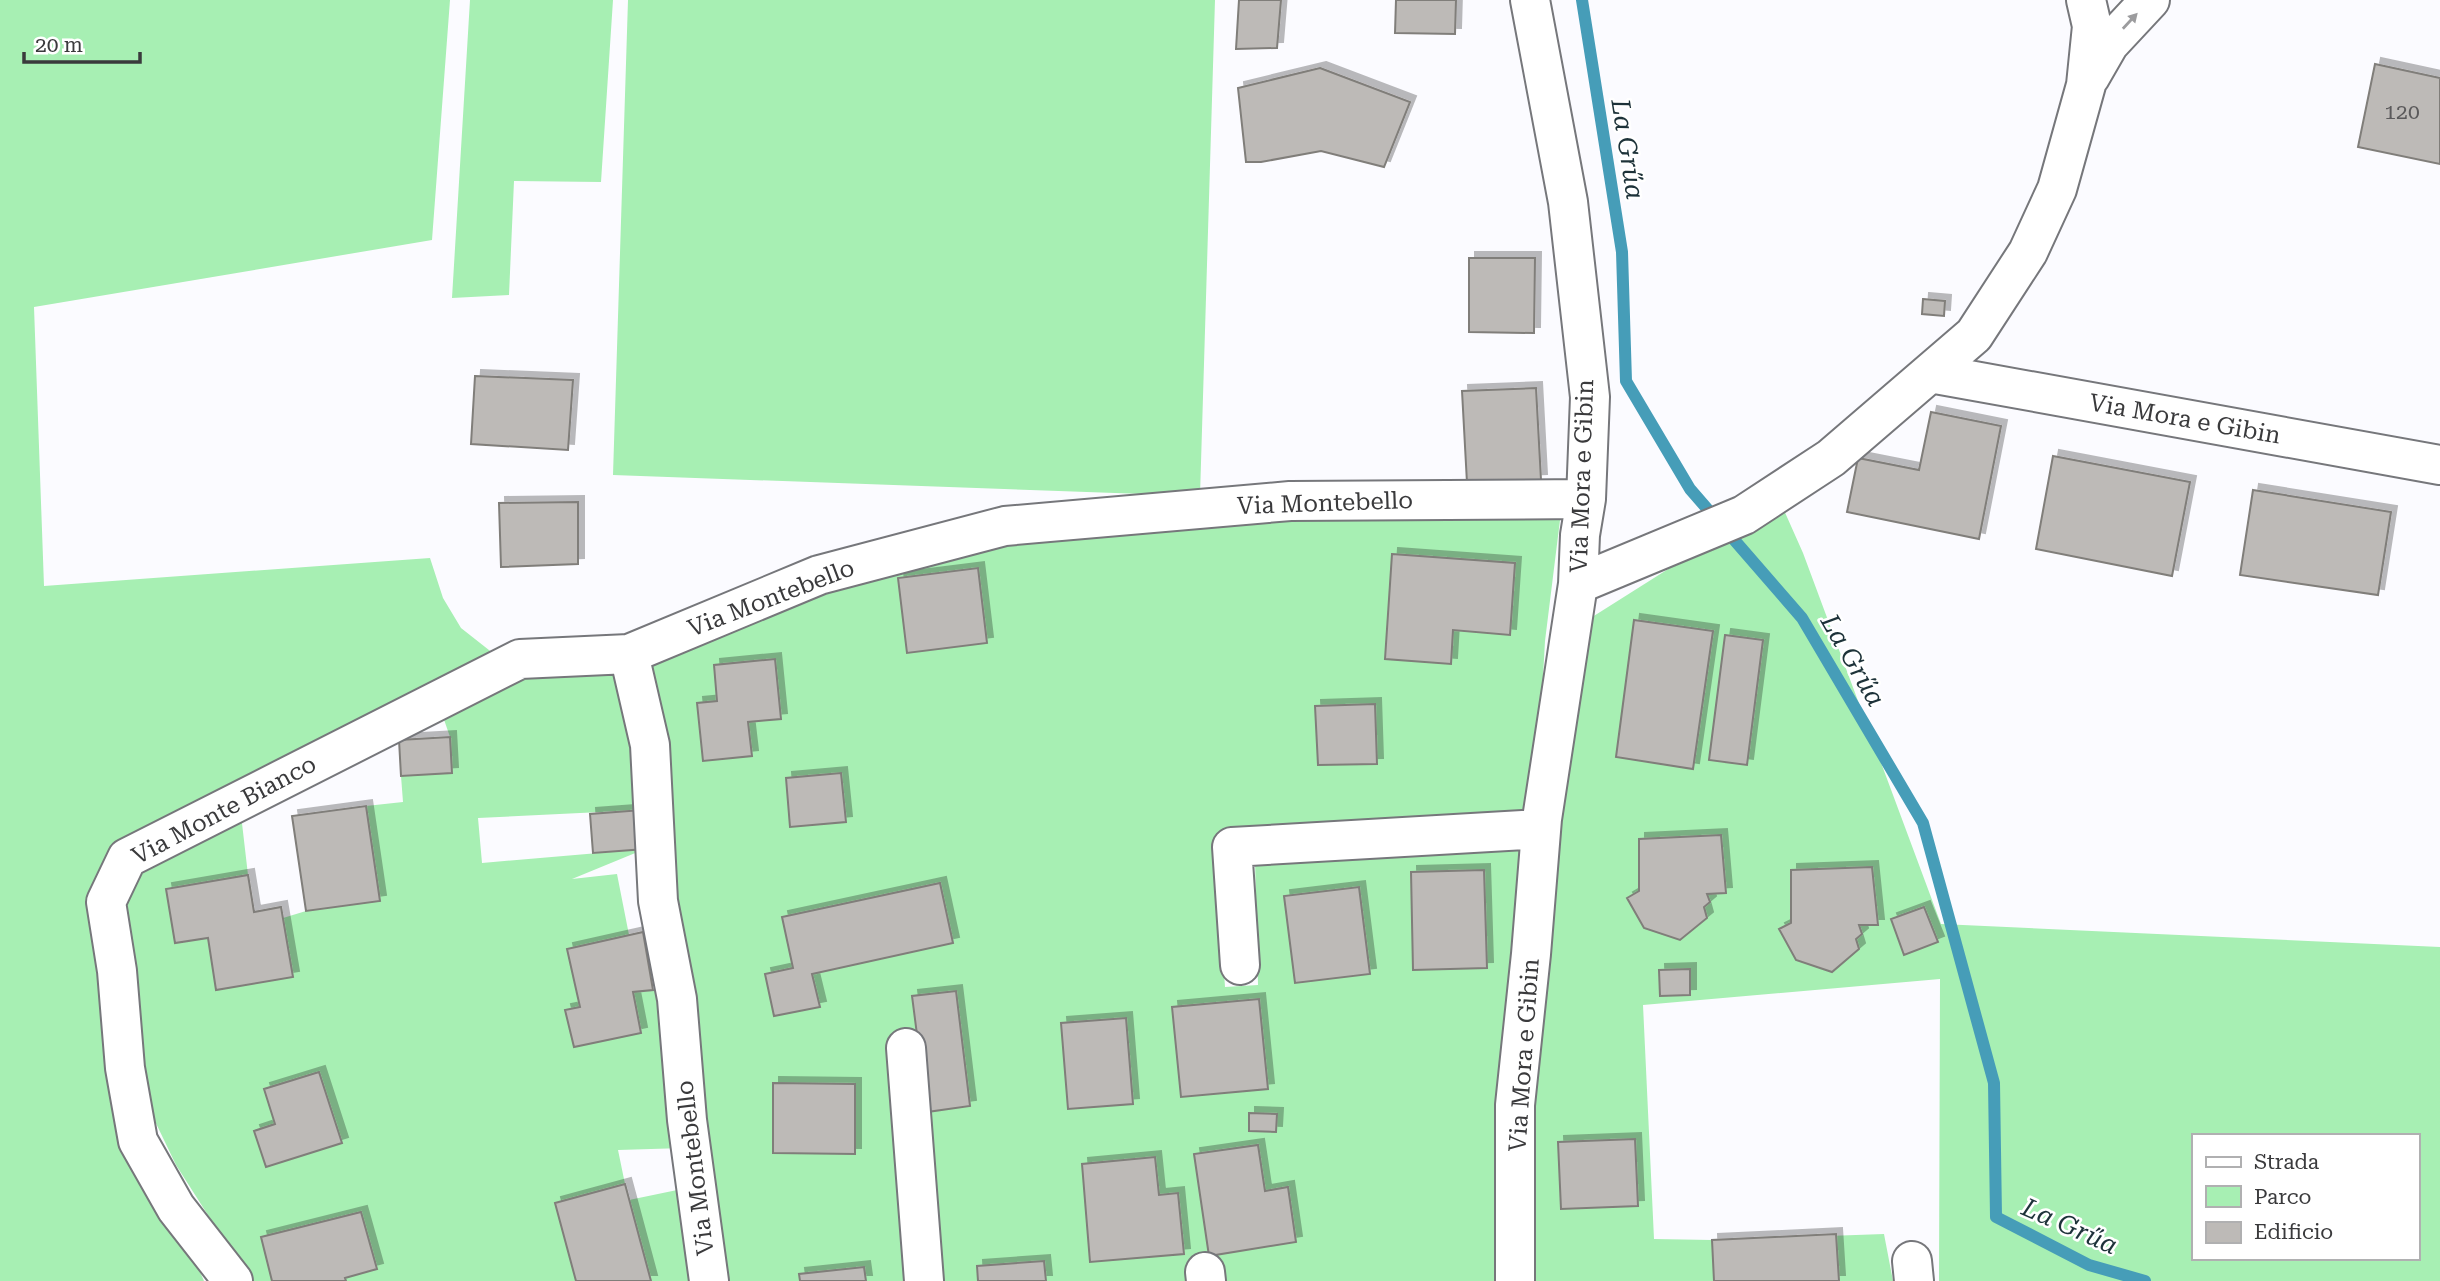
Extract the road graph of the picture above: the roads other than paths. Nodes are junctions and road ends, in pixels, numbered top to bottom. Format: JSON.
{"nodes":[{"id":1,"x":1530,"y":0,"type":"edge"},
{"id":2,"x":2086,"y":0,"type":"edge"},
{"id":3,"x":2150,"y":0,"type":"edge"},
{"id":4,"x":2086,"y":85,"type":"junction"},
{"id":5,"x":1930,"y":373,"type":"junction"},
{"id":6,"x":2440,"y":465,"type":"edge"},
{"id":7,"x":1586,"y":499,"type":"junction"},
{"id":8,"x":1578,"y":584,"type":"junction"},
{"id":9,"x":629,"y":654,"type":"junction"},
{"id":10,"x":1541,"y":829,"type":"junction"},
{"id":11,"x":1240,"y":965,"type":"dead end"},
{"id":12,"x":906,"y":1048,"type":"dead end"},
{"id":13,"x":233,"y":1281,"type":"edge"},
{"id":14,"x":709,"y":1281,"type":"edge"},
{"id":15,"x":924,"y":1281,"type":"edge"},
{"id":16,"x":1515,"y":1281,"type":"edge"}],
"edges":[{"from":1,"to":7,"type":"street","name":"Via Mora e Gibin"},
{"from":2,"to":4,"type":"street"},
{"from":4,"to":3,"type":"street","one_way":true},
{"from":4,"to":5,"type":"street"},
{"from":5,"to":6,"type":"street","name":"Via Mora e Gibin"},
{"from":5,"to":8,"type":"street"},
{"from":7,"to":8,"type":"street","name":"Via Mora e Gibin"},
{"from":7,"to":9,"type":"street","name":"Via Montebello"},
{"from":8,"to":10,"type":"street","name":"Via Mora e Gibin"},
{"from":9,"to":13,"type":"street","name":"Via Monte Bianco"},
{"from":9,"to":14,"type":"street","name":"Via Montebello"},
{"from":10,"to":11,"type":"street"},
{"from":10,"to":16,"type":"street","name":"Via Mora e Gibin"},
{"from":12,"to":15,"type":"street"}]}
